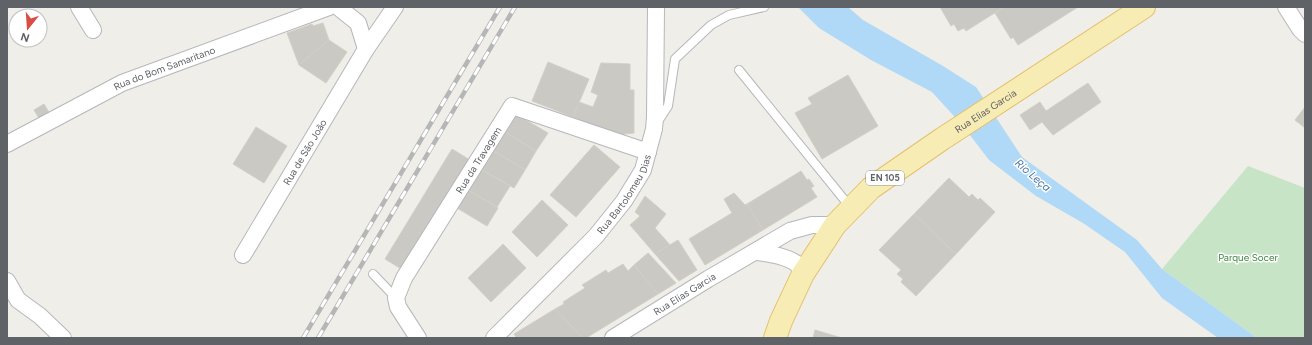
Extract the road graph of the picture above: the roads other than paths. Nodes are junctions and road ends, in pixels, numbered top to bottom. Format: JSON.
{"nodes":[{"id":1,"x":79,"y":7,"type":"edge"},
{"id":2,"x":329,"y":7,"type":"edge"},
{"id":3,"x":338,"y":7,"type":"edge"},
{"id":4,"x":396,"y":7,"type":"edge"},
{"id":5,"x":656,"y":7,"type":"edge"},
{"id":6,"x":764,"y":7,"type":"edge"},
{"id":7,"x":1286,"y":7,"type":"edge"},
{"id":8,"x":1142,"y":8,"type":"edge"},
{"id":9,"x":94,"y":30,"type":"dead end"},
{"id":10,"x":1305,"y":34,"type":"edge"},
{"id":11,"x":366,"y":49,"type":"junction"},
{"id":12,"x":739,"y":70,"type":"dead end"},
{"id":13,"x":654,"y":129,"type":"junction"},
{"id":14,"x":7,"y":144,"type":"edge"},
{"id":15,"x":648,"y":152,"type":"junction"},
{"id":16,"x":851,"y":209,"type":"junction"},
{"id":17,"x":835,"y":226,"type":"junction"},
{"id":18,"x":757,"y":252,"type":"junction"},
{"id":19,"x":243,"y":255,"type":"dead end"},
{"id":20,"x":373,"y":274,"type":"dead end"},
{"id":21,"x":803,"y":274,"type":"junction"},
{"id":22,"x":7,"y":281,"type":"edge"},
{"id":23,"x":396,"y":298,"type":"junction"},
{"id":24,"x":63,"y":338,"type":"edge"},
{"id":25,"x":418,"y":338,"type":"edge"},
{"id":26,"x":494,"y":338,"type":"edge"},
{"id":27,"x":613,"y":338,"type":"edge"},
{"id":28,"x":775,"y":338,"type":"edge"}],
"edges":[{"from":1,"to":9,"type":"street"},
{"from":2,"to":14,"type":"street","name":"Rua do Bom Samaritano"},
{"from":3,"to":11,"type":"street"},
{"from":4,"to":11,"type":"street","name":"Rua de São João"},
{"from":5,"to":13,"type":"street","name":"Rua Bartolomeu Dias"},
{"from":6,"to":13,"type":"lane"},
{"from":7,"to":10,"type":"street"},
{"from":8,"to":16,"type":"main road","name":"Rua Elias Garcia","number":"EN 105"},
{"from":11,"to":19,"type":"street","name":"Rua de São João"},
{"from":12,"to":16,"type":"lane"},
{"from":13,"to":15,"type":"street","name":"Rua Bartolomeu Dias"},
{"from":15,"to":23,"type":"street","name":"Rua da Travagem"},
{"from":15,"to":26,"type":"street","name":"Rua Bartolomeu Dias"},
{"from":16,"to":17,"type":"main road","name":"Rua Elias Garcia","number":"EN 105"},
{"from":17,"to":18,"type":"street","name":"Rua Elias Garcia"},
{"from":17,"to":21,"type":"main road","name":"Rua Elias Garcia","number":"EN 105"},
{"from":18,"to":21,"type":"street"},
{"from":18,"to":27,"type":"street","name":"Rua Elias Garcia"},
{"from":20,"to":23,"type":"lane"},
{"from":21,"to":28,"type":"main road","number":"EN 105"},
{"from":22,"to":24,"type":"street"},
{"from":23,"to":25,"type":"street"}]}
